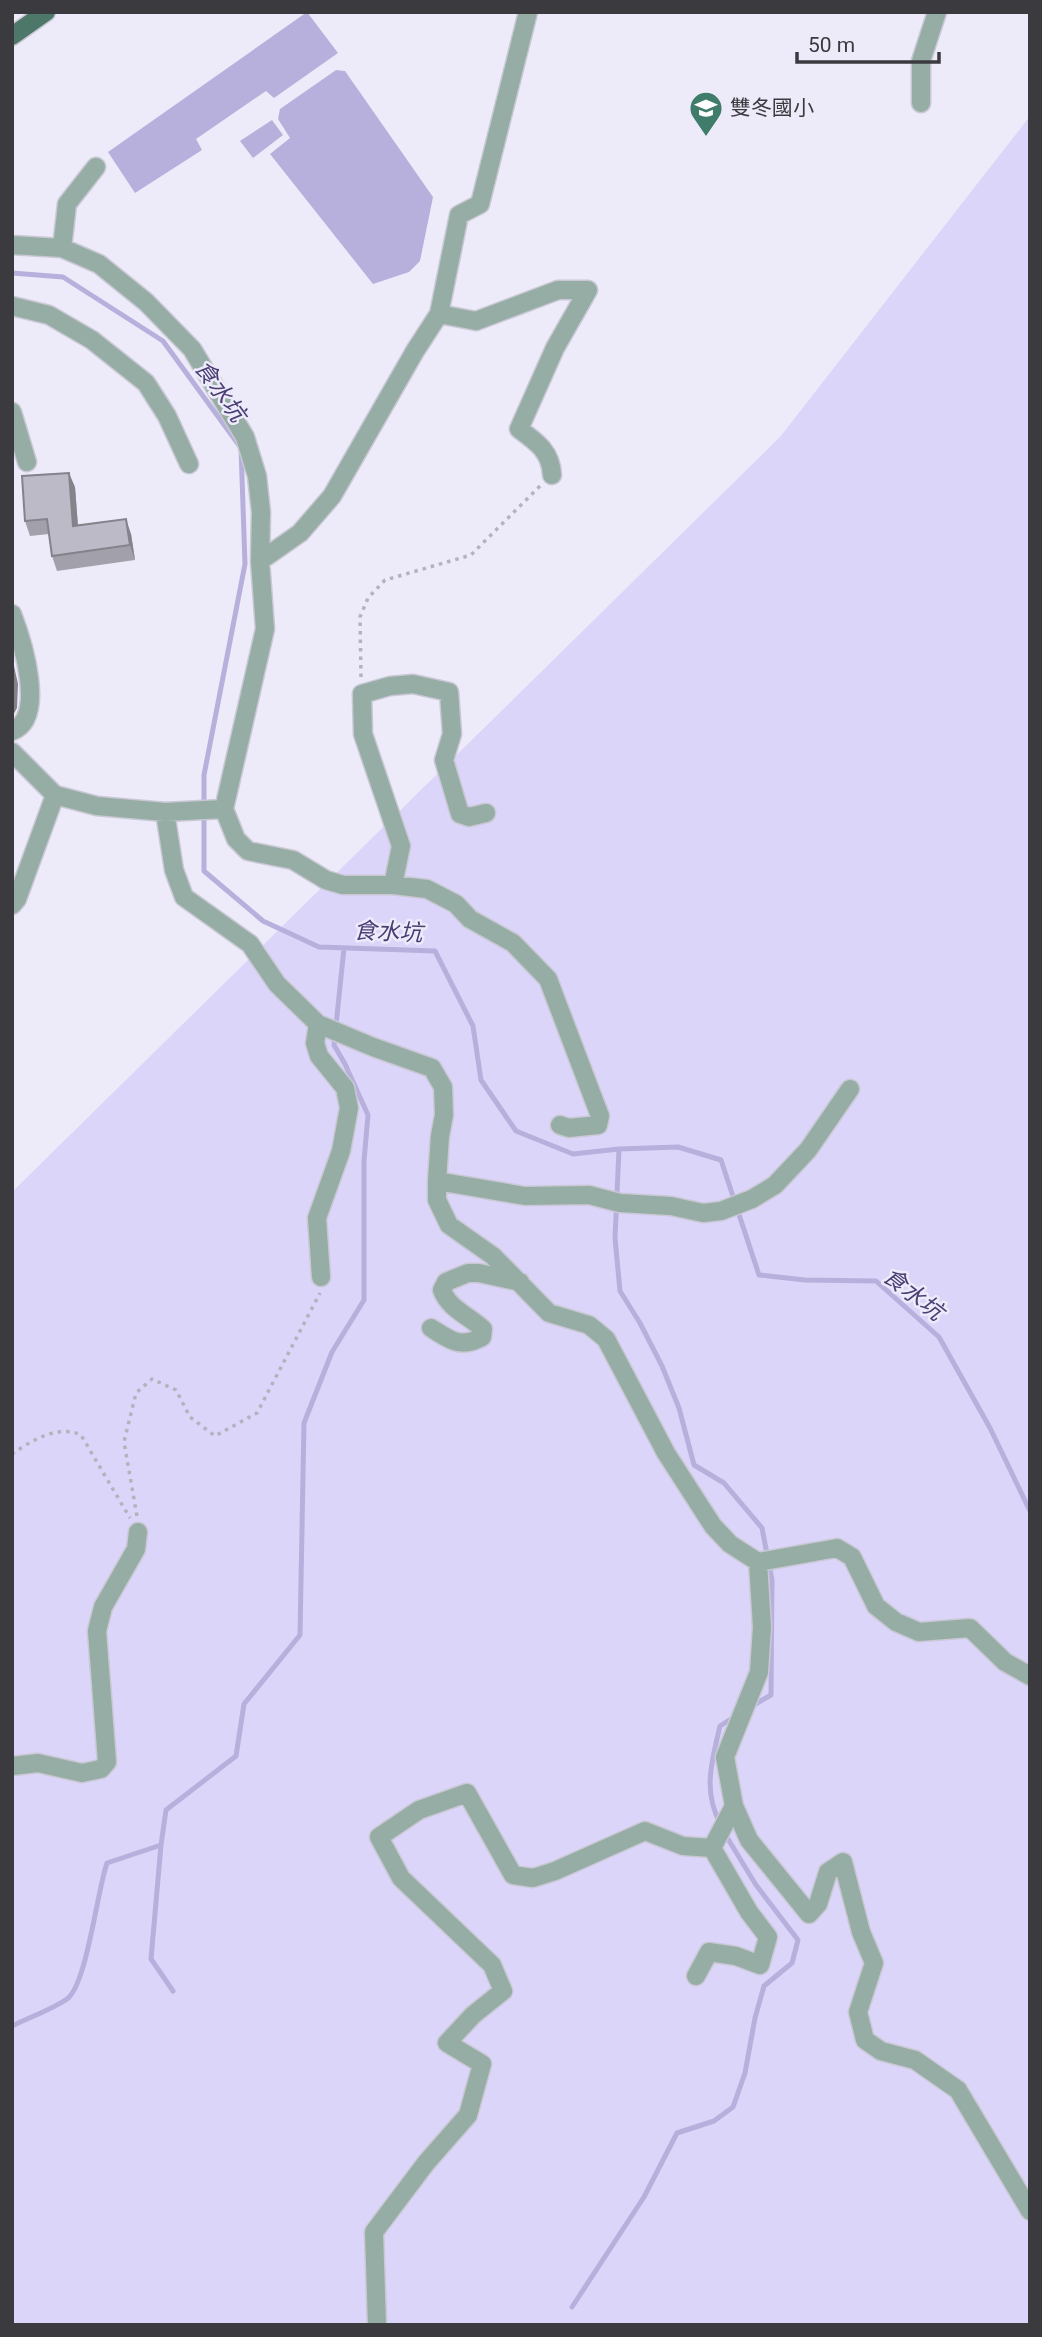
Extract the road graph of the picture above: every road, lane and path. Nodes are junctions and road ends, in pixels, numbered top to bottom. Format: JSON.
{"nodes":[{"id":1,"x":46,"y":12,"type":"edge"},
{"id":2,"x":528,"y":12,"type":"edge"},
{"id":3,"x":937,"y":12,"type":"edge"},
{"id":4,"x":12,"y":36,"type":"edge"},
{"id":5,"x":920,"y":103,"type":"dead end"},
{"id":6,"x":96,"y":167,"type":"dead end"},
{"id":7,"x":12,"y":246,"type":"edge"},
{"id":8,"x":62,"y":248,"type":"junction"},
{"id":9,"x":12,"y":306,"type":"edge"},
{"id":10,"x":439,"y":314,"type":"junction"},
{"id":11,"x":12,"y":412,"type":"edge"},
{"id":12,"x":27,"y":462,"type":"dead end"},
{"id":13,"x":188,"y":464,"type":"dead end"},
{"id":14,"x":552,"y":475,"type":"joint"},
{"id":15,"x":260,"y":561,"type":"junction"},
{"id":16,"x":12,"y":614,"type":"edge"},
{"id":17,"x":362,"y":694,"type":"junction"},
{"id":18,"x":12,"y":731,"type":"edge"},
{"id":19,"x":12,"y":752,"type":"edge"},
{"id":20,"x":55,"y":795,"type":"junction"},
{"id":21,"x":224,"y":809,"type":"junction"},
{"id":22,"x":165,"y":812,"type":"junction"},
{"id":23,"x":486,"y":813,"type":"dead end"},
{"id":24,"x":393,"y":885,"type":"junction"},
{"id":25,"x":12,"y":905,"type":"edge"},
{"id":26,"x":318,"y":1024,"type":"junction"},
{"id":27,"x":850,"y":1089,"type":"dead end"},
{"id":28,"x":560,"y":1125,"type":"dead end"},
{"id":29,"x":437,"y":1181,"type":"junction"},
{"id":30,"x":321,"y":1277,"type":"joint"},
{"id":31,"x":520,"y":1282,"type":"junction"},
{"id":32,"x":431,"y":1328,"type":"dead end"},
{"id":33,"x":12,"y":1454,"type":"edge"},
{"id":34,"x":138,"y":1532,"type":"junction"},
{"id":35,"x":758,"y":1562,"type":"junction"},
{"id":36,"x":1030,"y":1676,"type":"edge"},
{"id":37,"x":12,"y":1766,"type":"edge"},
{"id":38,"x":732,"y":1811,"type":"junction"},
{"id":39,"x":714,"y":1845,"type":"junction"},
{"id":40,"x":696,"y":1976,"type":"dead end"},
{"id":41,"x":1030,"y":2211,"type":"edge"},
{"id":42,"x":377,"y":2325,"type":"edge"}],
"edges":[{"from":1,"to":4,"type":"main road"},
{"from":2,"to":10,"type":"street"},
{"from":3,"to":5,"type":"street"},
{"from":6,"to":8,"type":"street"},
{"from":7,"to":8,"type":"street"},
{"from":8,"to":15,"type":"street"},
{"from":9,"to":13,"type":"street"},
{"from":10,"to":14,"type":"street"},
{"from":10,"to":15,"type":"street"},
{"from":11,"to":12,"type":"street"},
{"from":14,"to":17,"type":"path"},
{"from":15,"to":21,"type":"street"},
{"from":16,"to":18,"type":"street"},
{"from":17,"to":23,"type":"street"},
{"from":17,"to":24,"type":"street"},
{"from":19,"to":20,"type":"street"},
{"from":20,"to":22,"type":"street"},
{"from":20,"to":25,"type":"street"},
{"from":21,"to":22,"type":"street"},
{"from":21,"to":24,"type":"street"},
{"from":22,"to":26,"type":"street"},
{"from":24,"to":28,"type":"street"},
{"from":26,"to":29,"type":"street"},
{"from":26,"to":30,"type":"street"},
{"from":27,"to":29,"type":"street"},
{"from":29,"to":31,"type":"street"},
{"from":30,"to":34,"type":"path"},
{"from":31,"to":32,"type":"street"},
{"from":31,"to":35,"type":"street"},
{"from":33,"to":34,"type":"path"},
{"from":34,"to":37,"type":"street"},
{"from":35,"to":36,"type":"street"},
{"from":35,"to":38,"type":"street"},
{"from":38,"to":39,"type":"street"},
{"from":38,"to":41,"type":"street"},
{"from":39,"to":40,"type":"street"},
{"from":39,"to":42,"type":"street"}]}
